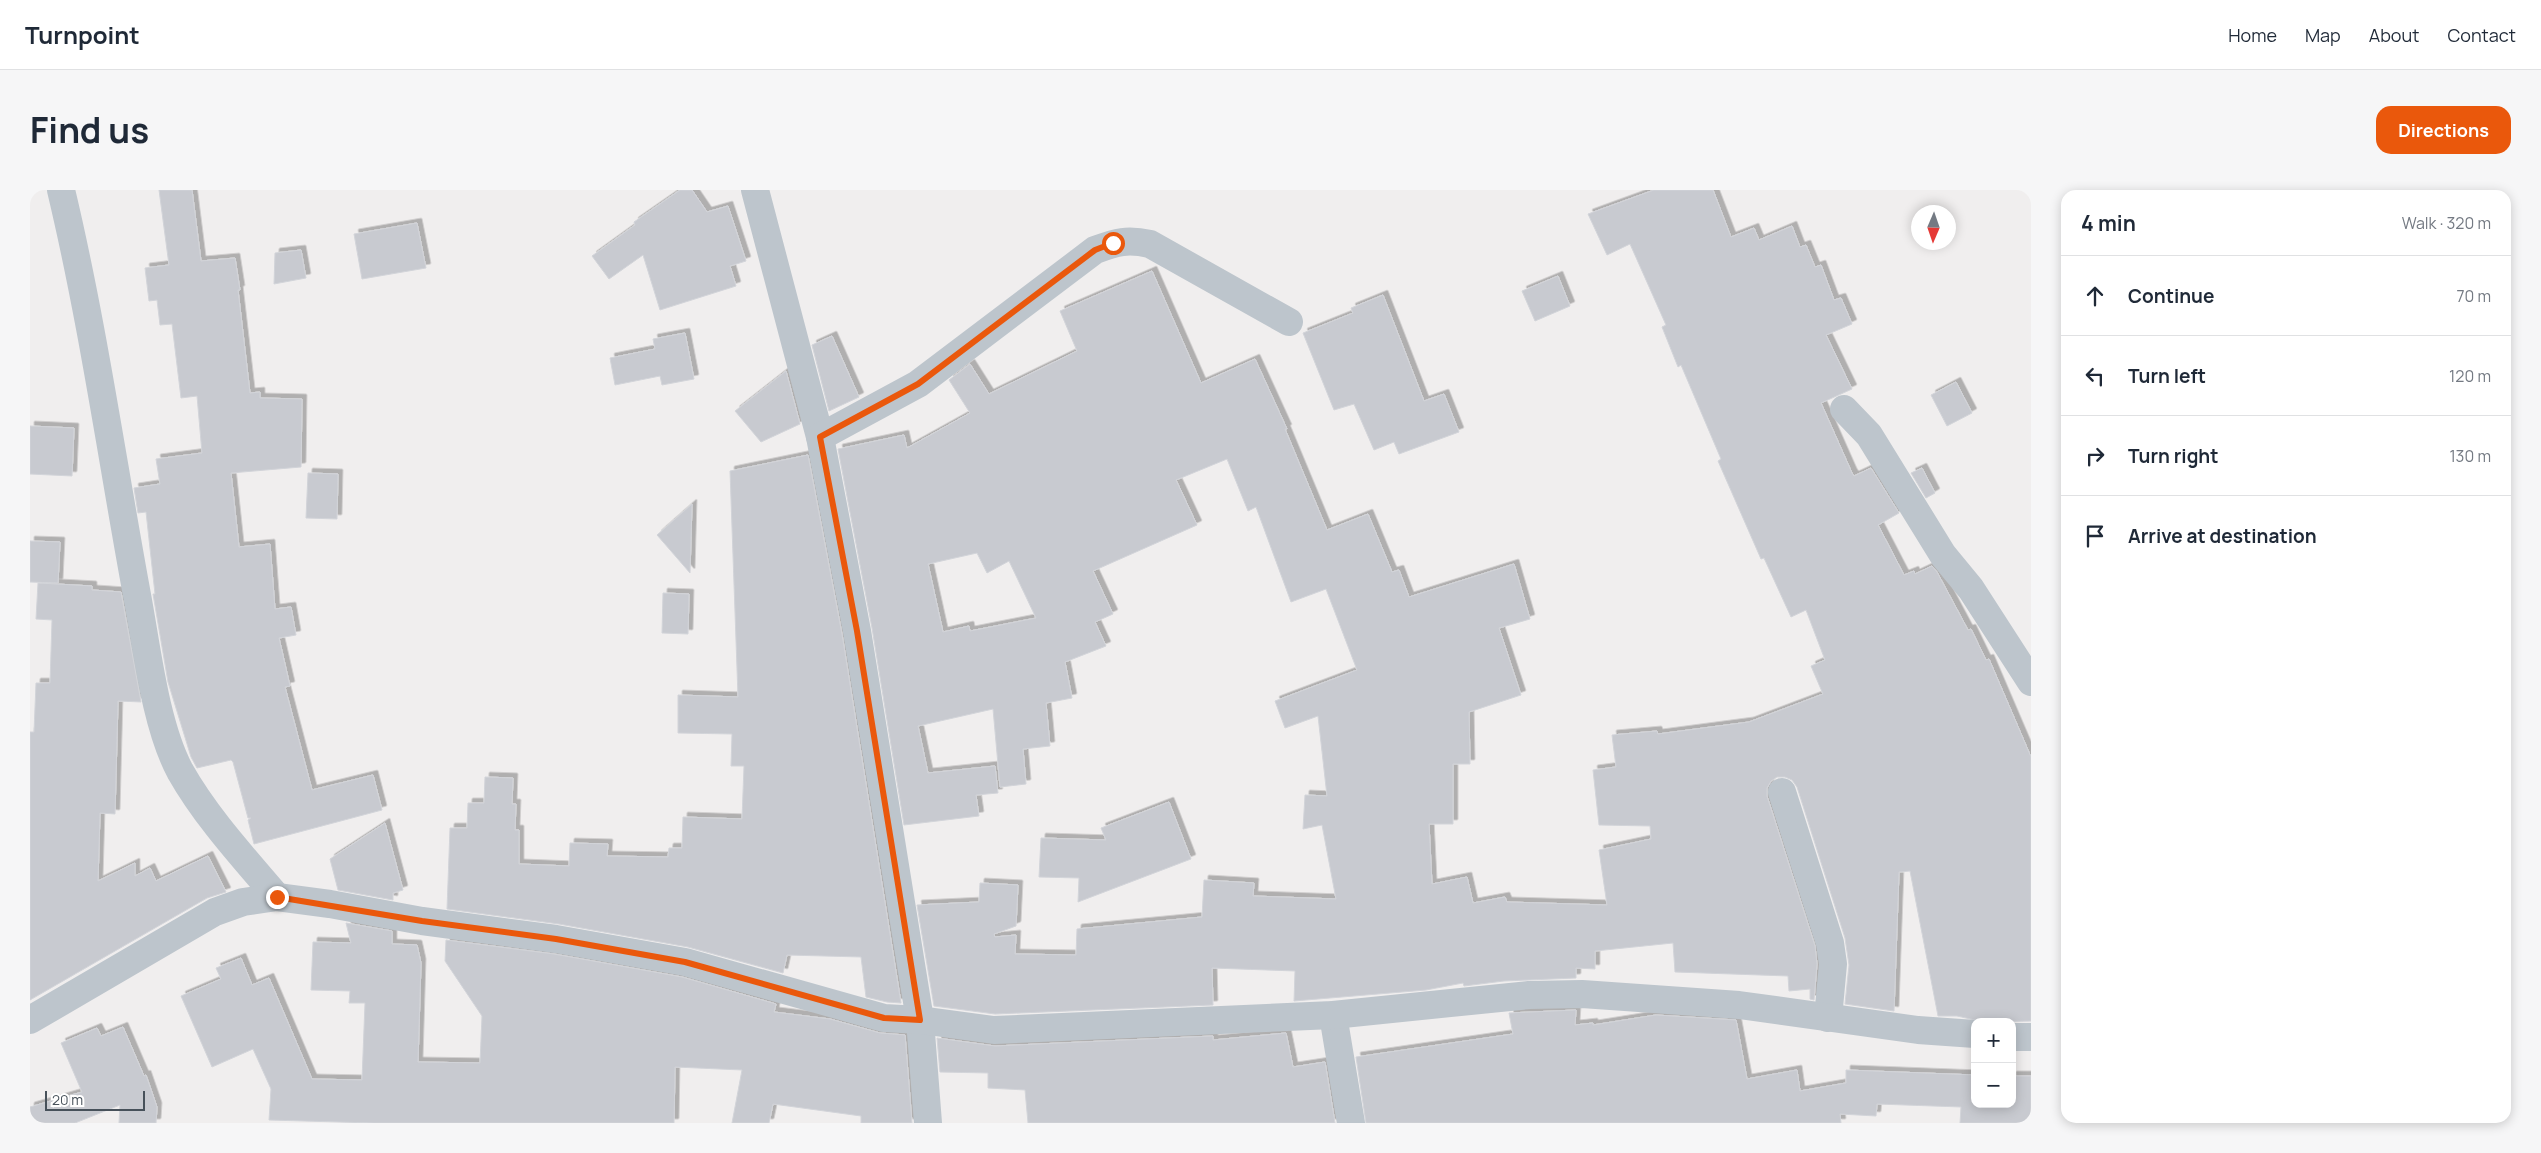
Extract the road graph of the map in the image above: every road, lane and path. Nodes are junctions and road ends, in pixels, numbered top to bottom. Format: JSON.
{"nodes":[{"id":1,"x":61,"y":190,"type":"edge"},
{"id":2,"x":755,"y":190,"type":"edge"},
{"id":3,"x":1289,"y":322,"type":"dead end"},
{"id":4,"x":1844,"y":409,"type":"dead end"},
{"id":5,"x":820,"y":437,"type":"junction"},
{"id":6,"x":2031,"y":682,"type":"edge"},
{"id":7,"x":1782,"y":792,"type":"dead end"},
{"id":8,"x":277,"y":897,"type":"junction"},
{"id":9,"x":1334,"y":1016,"type":"junction"},
{"id":10,"x":1828,"y":1018,"type":"junction"},
{"id":11,"x":30,"y":1020,"type":"edge"},
{"id":12,"x":920,"y":1020,"type":"junction"},
{"id":13,"x":1971,"y":1034,"type":"edge"},
{"id":14,"x":2016,"y":1037,"type":"edge"},
{"id":15,"x":2031,"y":1037,"type":"edge"},
{"id":16,"x":928,"y":1123,"type":"edge"},
{"id":17,"x":1351,"y":1123,"type":"edge"}],
"edges":[{"from":1,"to":8,"type":"street"},
{"from":2,"to":5,"type":"street"},
{"from":3,"to":5,"type":"street"},
{"from":4,"to":6,"type":"street"},
{"from":5,"to":12,"type":"street"},
{"from":7,"to":10,"type":"street"},
{"from":8,"to":11,"type":"street"},
{"from":8,"to":12,"type":"street"},
{"from":9,"to":10,"type":"street"},
{"from":9,"to":12,"type":"street"},
{"from":9,"to":17,"type":"street"},
{"from":10,"to":13,"type":"street"},
{"from":12,"to":16,"type":"street"},
{"from":14,"to":15,"type":"street"}]}
